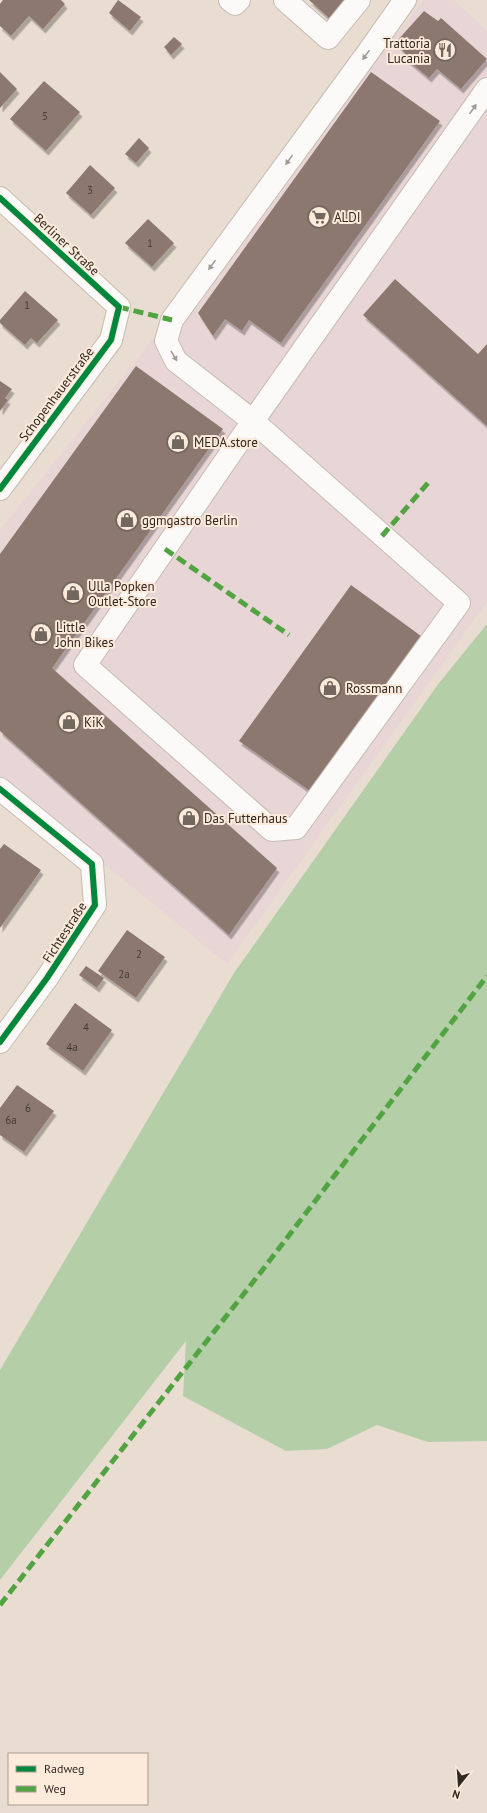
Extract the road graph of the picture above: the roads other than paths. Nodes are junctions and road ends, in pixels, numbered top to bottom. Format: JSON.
{"nodes":[{"id":1,"x":230,"y":0,"type":"edge"},
{"id":2,"x":239,"y":0,"type":"edge"},
{"id":3,"x":285,"y":0,"type":"edge"},
{"id":4,"x":359,"y":0,"type":"edge"},
{"id":5,"x":405,"y":0,"type":"edge"},
{"id":6,"x":487,"y":89,"type":"edge"},
{"id":7,"x":0,"y":198,"type":"edge"},
{"id":8,"x":119,"y":307,"type":"joint"},
{"id":9,"x":253,"y":421,"type":"junction"},
{"id":10,"x":0,"y":489,"type":"edge"},
{"id":11,"x":0,"y":789,"type":"edge"},
{"id":12,"x":0,"y":1042,"type":"edge"}],
"edges":[{"from":1,"to":2,"type":"street"},
{"from":3,"to":4,"type":"street"},
{"from":5,"to":9,"type":"street","one_way":true},
{"from":9,"to":6,"type":"street","one_way":true},
{"from":7,"to":8,"type":"street","name":"Berliner Straße"},
{"from":8,"to":10,"type":"street","name":"Schopenhauerstraße"},
{"from":9,"to":9,"type":"street"},
{"from":11,"to":12,"type":"street","name":"Fichtestraße"}]}
